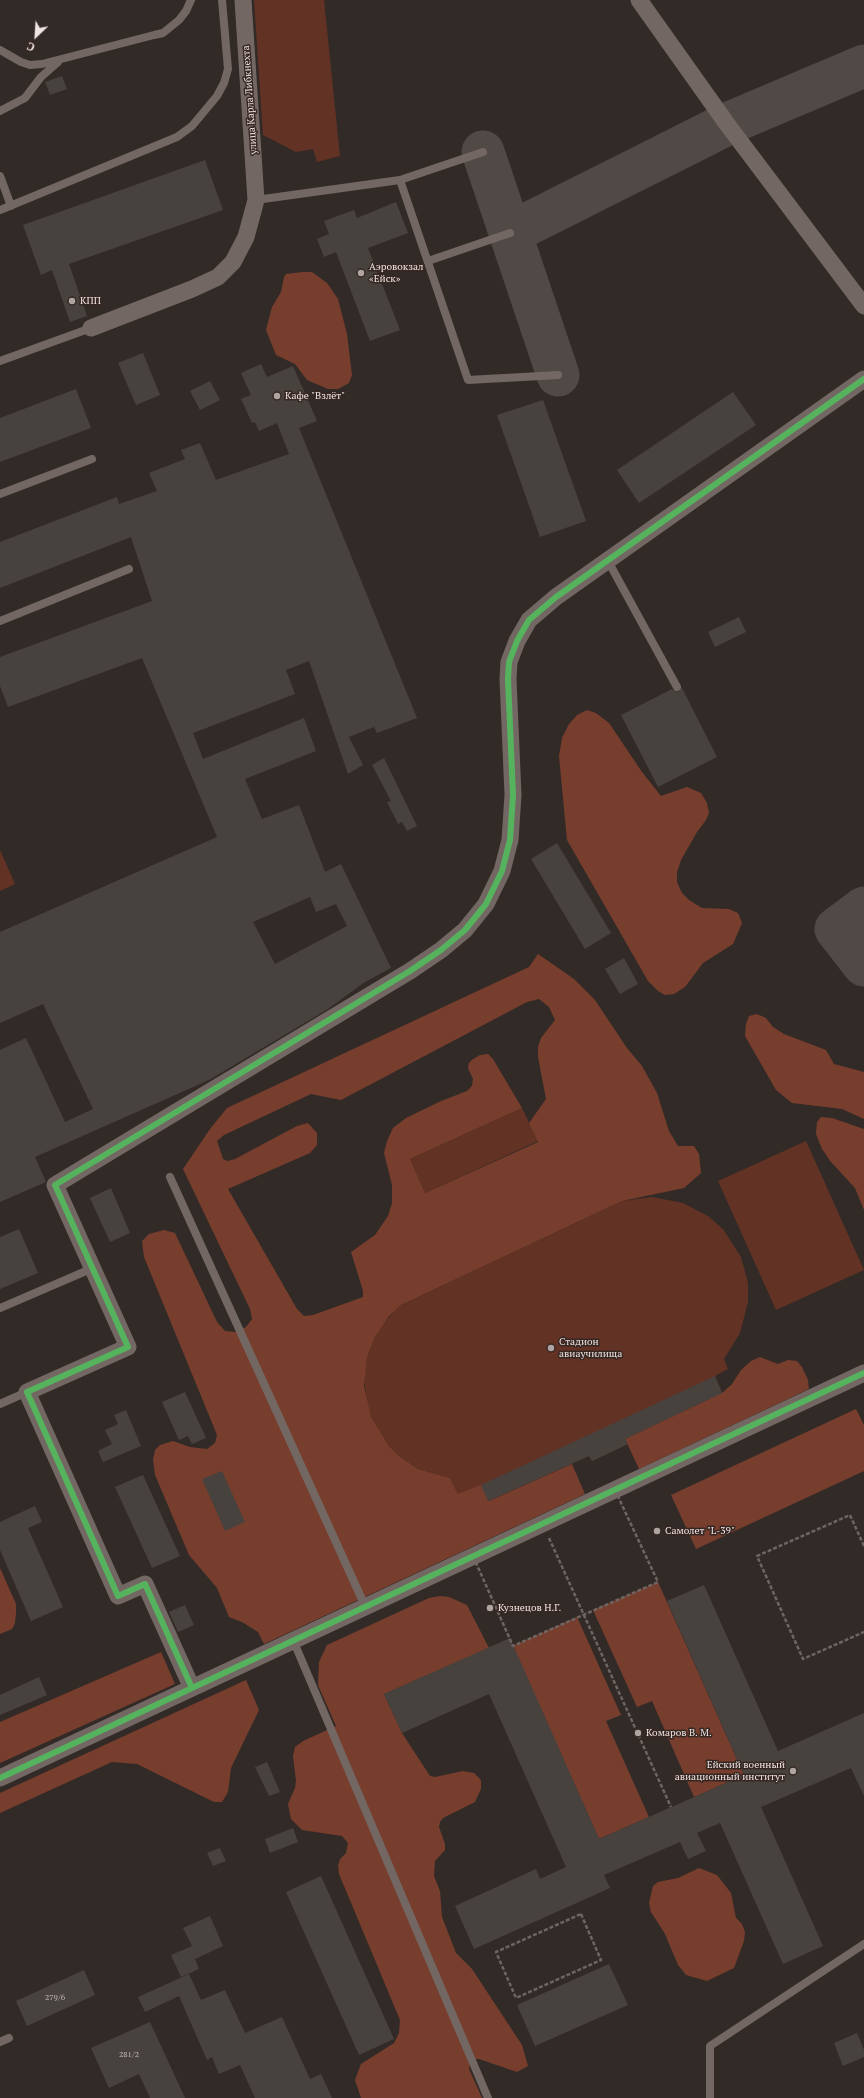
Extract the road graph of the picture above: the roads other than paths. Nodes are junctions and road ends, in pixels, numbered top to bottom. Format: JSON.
{"nodes":[{"id":1,"x":191,"y":0,"type":"edge"},
{"id":2,"x":222,"y":0,"type":"edge"},
{"id":3,"x":243,"y":0,"type":"edge"},
{"id":4,"x":639,"y":0,"type":"edge"},
{"id":5,"x":0,"y":50,"type":"edge"},
{"id":6,"x":64,"y":58,"type":"junction"},
{"id":7,"x":0,"y":111,"type":"edge"},
{"id":8,"x":482,"y":152,"type":"dead end"},
{"id":9,"x":0,"y":176,"type":"edge"},
{"id":10,"x":400,"y":180,"type":"junction"},
{"id":11,"x":256,"y":200,"type":"junction"},
{"id":12,"x":11,"y":206,"type":"junction"},
{"id":13,"x":0,"y":210,"type":"edge"},
{"id":14,"x":510,"y":232,"type":"dead end"},
{"id":15,"x":428,"y":261,"type":"junction"},
{"id":16,"x":864,"y":306,"type":"edge"},
{"id":17,"x":91,"y":328,"type":"joint"},
{"id":18,"x":0,"y":362,"type":"edge"},
{"id":19,"x":558,"y":375,"type":"dead end"},
{"id":20,"x":864,"y":379,"type":"edge"},
{"id":21,"x":92,"y":459,"type":"dead end"},
{"id":22,"x":0,"y":494,"type":"edge"},
{"id":23,"x":608,"y":561,"type":"junction"},
{"id":24,"x":129,"y":570,"type":"dead end"},
{"id":25,"x":0,"y":621,"type":"edge"},
{"id":26,"x":677,"y":687,"type":"dead end"},
{"id":27,"x":170,"y":1177,"type":"dead end"},
{"id":28,"x":93,"y":1268,"type":"junction"},
{"id":29,"x":0,"y":1308,"type":"edge"},
{"id":30,"x":864,"y":1373,"type":"edge"},
{"id":31,"x":27,"y":1392,"type":"junction"},
{"id":32,"x":0,"y":1404,"type":"edge"},
{"id":33,"x":615,"y":1490,"type":"road end"},
{"id":34,"x":473,"y":1556,"type":"road end"},
{"id":35,"x":365,"y":1606,"type":"junction"},
{"id":36,"x":294,"y":1640,"type":"junction"},
{"id":37,"x":192,"y":1688,"type":"junction"},
{"id":38,"x":0,"y":1778,"type":"edge"},
{"id":39,"x":864,"y":1944,"type":"edge"},
{"id":40,"x":9,"y":2038,"type":"dead end"},
{"id":41,"x":0,"y":2042,"type":"edge"},
{"id":42,"x":488,"y":2098,"type":"edge"},
{"id":43,"x":710,"y":2098,"type":"edge"}],
"edges":[{"from":1,"to":6,"type":"lane"},
{"from":2,"to":12,"type":"lane"},
{"from":3,"to":11,"type":"street","name":"улица Карла Либкнехта"},
{"from":4,"to":16,"type":"street"},
{"from":5,"to":6,"type":"lane"},
{"from":6,"to":7,"type":"lane"},
{"from":8,"to":10,"type":"lane"},
{"from":9,"to":12,"type":"lane"},
{"from":10,"to":11,"type":"lane"},
{"from":10,"to":15,"type":"lane"},
{"from":11,"to":17,"type":"street","name":"улица Карла Либкнехта"},
{"from":12,"to":13,"type":"lane"},
{"from":14,"to":15,"type":"lane"},
{"from":15,"to":19,"type":"lane"},
{"from":17,"to":18,"type":"lane"},
{"from":20,"to":23,"type":"street"},
{"from":21,"to":22,"type":"lane"},
{"from":23,"to":26,"type":"lane"},
{"from":23,"to":28,"type":"street"},
{"from":24,"to":25,"type":"lane"},
{"from":27,"to":35,"type":"lane"},
{"from":28,"to":29,"type":"lane"},
{"from":28,"to":31,"type":"street"},
{"from":30,"to":33,"type":"street"},
{"from":31,"to":32,"type":"lane"},
{"from":31,"to":37,"type":"street"},
{"from":34,"to":35,"type":"street"},
{"from":35,"to":36,"type":"street"},
{"from":36,"to":37,"type":"street"},
{"from":36,"to":42,"type":"lane"},
{"from":37,"to":38,"type":"street"},
{"from":39,"to":43,"type":"lane"},
{"from":40,"to":41,"type":"lane"}]}
